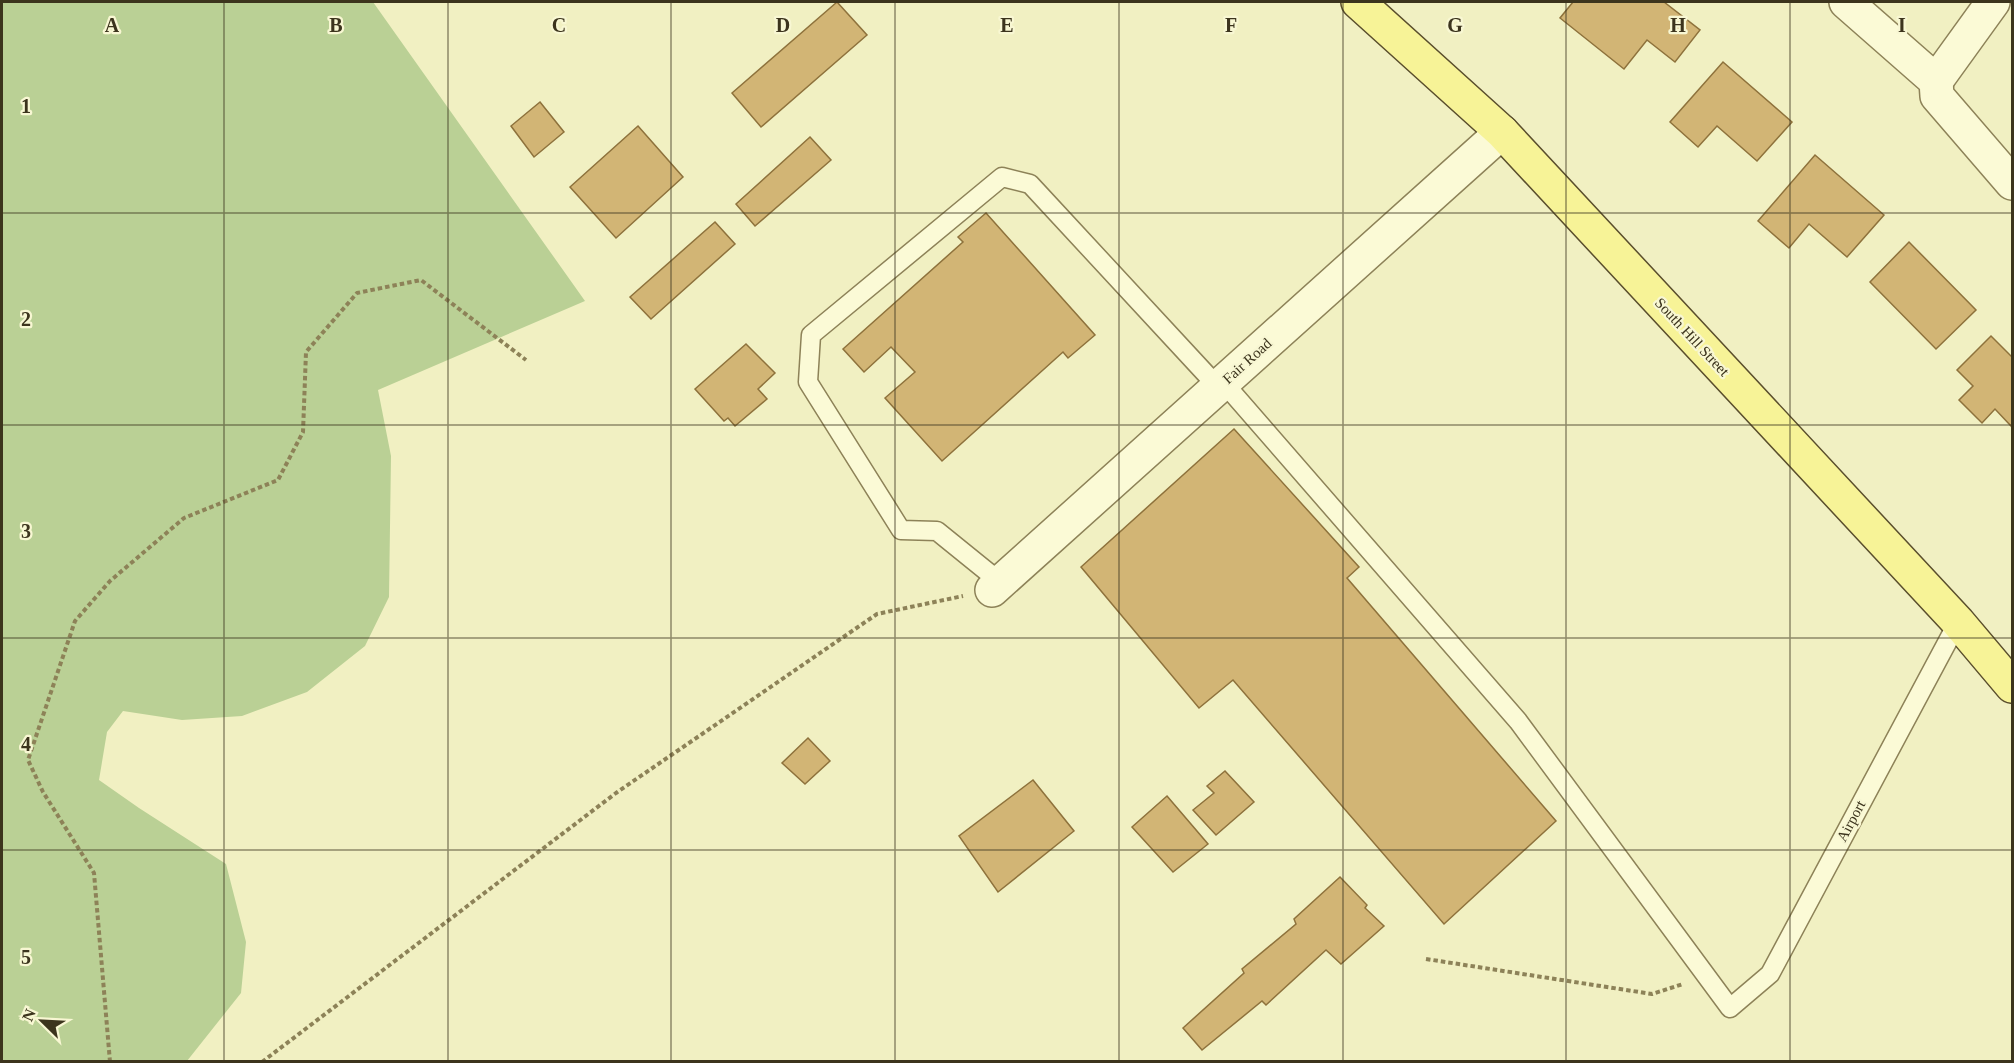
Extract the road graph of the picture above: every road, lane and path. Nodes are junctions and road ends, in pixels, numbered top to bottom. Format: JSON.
{"nodes":[{"id":1,"x":1358,"y":2,"type":"edge"},
{"id":2,"x":1846,"y":2,"type":"edge"},
{"id":3,"x":1994,"y":2,"type":"edge"},
{"id":4,"x":1936,"y":81,"type":"junction"},
{"id":5,"x":1502,"y":132,"type":"junction"},
{"id":6,"x":2013,"y":183,"type":"edge"},
{"id":7,"x":526,"y":360,"type":"dead end"},
{"id":8,"x":1221,"y":384,"type":"junction"},
{"id":9,"x":996,"y":586,"type":"junction"},
{"id":10,"x":1958,"y":622,"type":"junction"},
{"id":11,"x":2013,"y":686,"type":"edge"},
{"id":12,"x":1426,"y":959,"type":"dead end"},
{"id":13,"x":1707,"y":976,"type":"junction"},
{"id":14,"x":110,"y":1062,"type":"edge"},
{"id":15,"x":262,"y":1062,"type":"edge"}],
"edges":[{"from":1,"to":5,"type":"main road","name":"South Hill Street"},
{"from":2,"to":4,"type":"street"},
{"from":3,"to":4,"type":"street"},
{"from":4,"to":6,"type":"street"},
{"from":5,"to":8,"type":"street","name":"Fair Road"},
{"from":5,"to":10,"type":"main road","name":"South Hill Street"},
{"from":7,"to":14,"type":"path"},
{"from":8,"to":9,"type":"street","name":"Fair Road"},
{"from":8,"to":9,"type":"lane"},
{"from":8,"to":13,"type":"lane"},
{"from":9,"to":15,"type":"path"},
{"from":10,"to":11,"type":"main road","name":"South Hill Street"},
{"from":10,"to":13,"type":"lane","name":"Airport"},
{"from":12,"to":13,"type":"path"}]}
